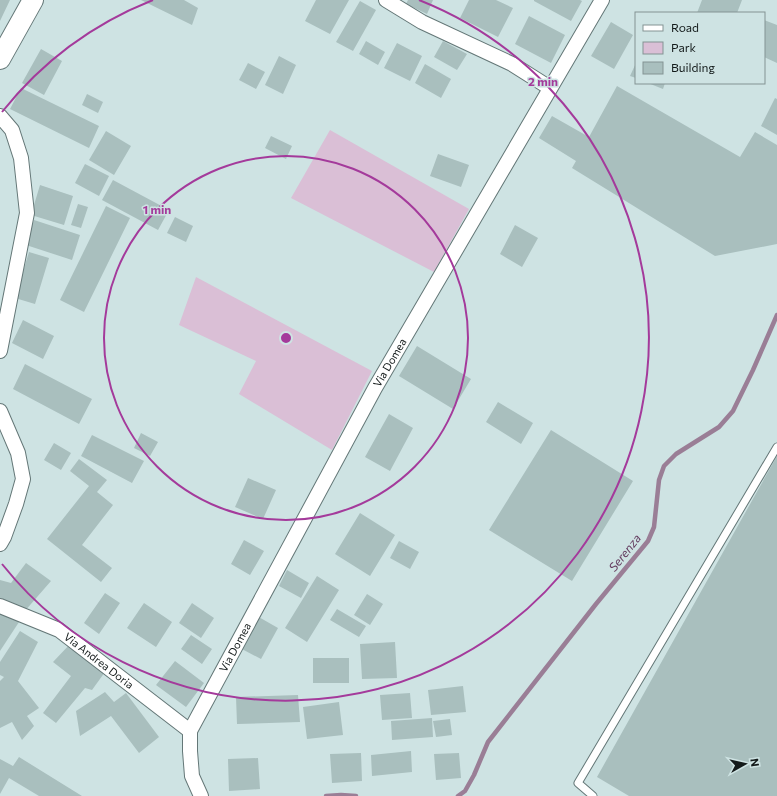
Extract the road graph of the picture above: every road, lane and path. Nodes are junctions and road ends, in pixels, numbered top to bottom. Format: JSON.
{"nodes":[{"id":1,"x":33,"y":0,"type":"edge"},
{"id":2,"x":386,"y":0,"type":"edge"},
{"id":3,"x":602,"y":0,"type":"edge"},
{"id":4,"x":0,"y":59,"type":"edge"},
{"id":5,"x":550,"y":88,"type":"junction"},
{"id":6,"x":0,"y":116,"type":"edge"},
{"id":7,"x":0,"y":351,"type":"edge"},
{"id":8,"x":0,"y":411,"type":"edge"},
{"id":9,"x":777,"y":447,"type":"edge"},
{"id":10,"x":0,"y":544,"type":"edge"},
{"id":11,"x":0,"y":606,"type":"edge"},
{"id":12,"x":190,"y":731,"type":"junction"},
{"id":13,"x":201,"y":796,"type":"edge"},
{"id":14,"x":593,"y":796,"type":"edge"}],
"edges":[{"from":1,"to":4,"type":"street"},
{"from":2,"to":5,"type":"street"},
{"from":3,"to":5,"type":"street","name":"Via Domea"},
{"from":5,"to":12,"type":"street","name":"Via Domea"},
{"from":6,"to":7,"type":"street"},
{"from":8,"to":10,"type":"street"},
{"from":9,"to":14,"type":"lane"},
{"from":11,"to":12,"type":"street","name":"Via Andrea Doria"},
{"from":12,"to":13,"type":"street"}]}
